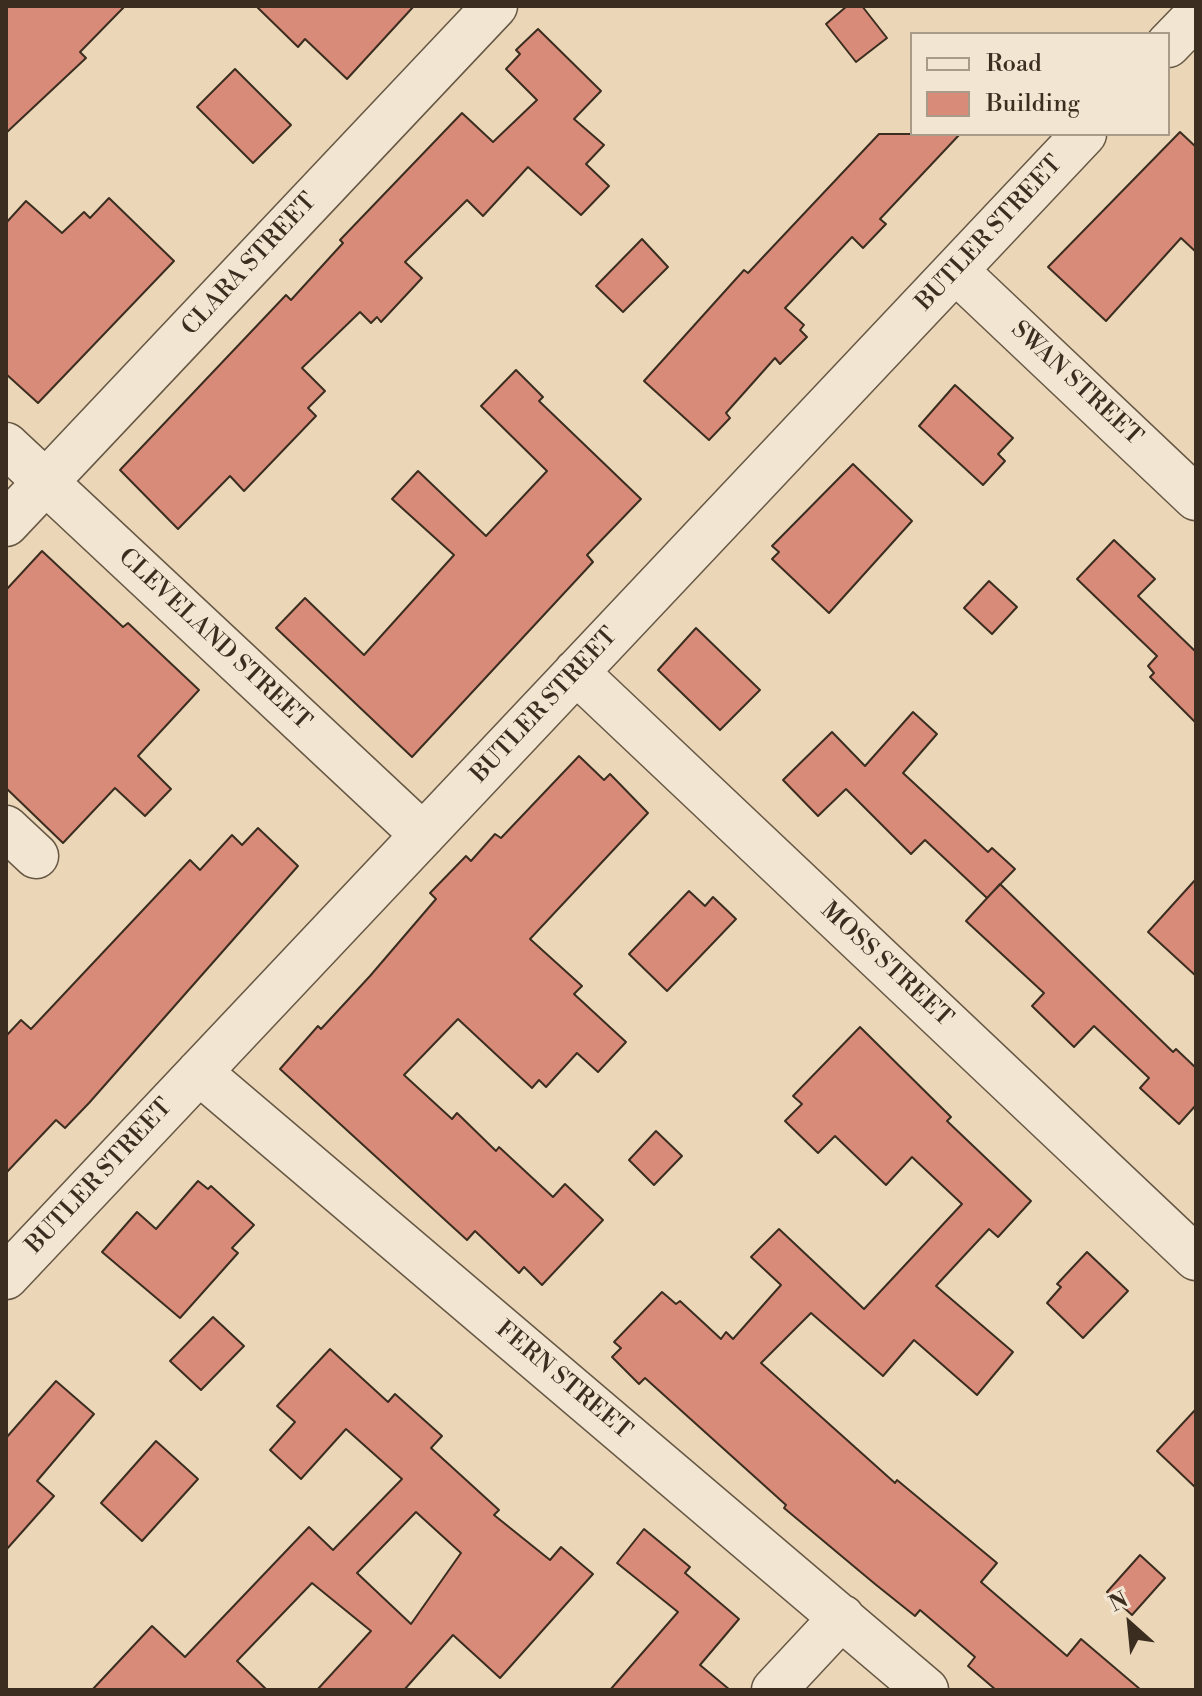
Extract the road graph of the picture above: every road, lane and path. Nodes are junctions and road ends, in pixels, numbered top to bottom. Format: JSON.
{"nodes":[{"id":1,"x":495,"y":6,"type":"edge"},
{"id":2,"x":1196,"y":16,"type":"edge"},
{"id":3,"x":1170,"y":43,"type":"edge"},
{"id":4,"x":1082,"y":136,"type":"edge"},
{"id":5,"x":956,"y":271,"type":"junction"},
{"id":6,"x":6,"y":445,"type":"edge"},
{"id":7,"x":45,"y":482,"type":"junction"},
{"id":8,"x":1196,"y":498,"type":"edge"},
{"id":9,"x":6,"y":524,"type":"edge"},
{"id":10,"x":576,"y":672,"type":"junction"},
{"id":11,"x":423,"y":835,"type":"junction"},
{"id":12,"x":199,"y":1072,"type":"junction"},
{"id":13,"x":1196,"y":1258,"type":"edge"},
{"id":14,"x":6,"y":1277,"type":"edge"},
{"id":15,"x":842,"y":1617,"type":"junction"},
{"id":16,"x":774,"y":1690,"type":"edge"},
{"id":17,"x":926,"y":1690,"type":"edge"}],
"edges":[{"from":1,"to":7,"type":"street","name":"CLARA STREET"},
{"from":2,"to":3,"type":"street"},
{"from":4,"to":5,"type":"street","name":"BUTLER STREET"},
{"from":5,"to":8,"type":"street","name":"SWAN STREET"},
{"from":5,"to":10,"type":"street","name":"BUTLER STREET"},
{"from":6,"to":7,"type":"street","name":"CLEVELAND STREET"},
{"from":7,"to":9,"type":"street","name":"CLARA STREET"},
{"from":7,"to":11,"type":"street","name":"CLEVELAND STREET"},
{"from":10,"to":11,"type":"street","name":"BUTLER STREET"},
{"from":10,"to":13,"type":"street","name":"MOSS STREET"},
{"from":11,"to":12,"type":"street","name":"BUTLER STREET"},
{"from":12,"to":14,"type":"street","name":"BUTLER STREET"},
{"from":12,"to":15,"type":"street","name":"FERN STREET"},
{"from":15,"to":16,"type":"street"},
{"from":15,"to":17,"type":"street","name":"FERN STREET"}]}
